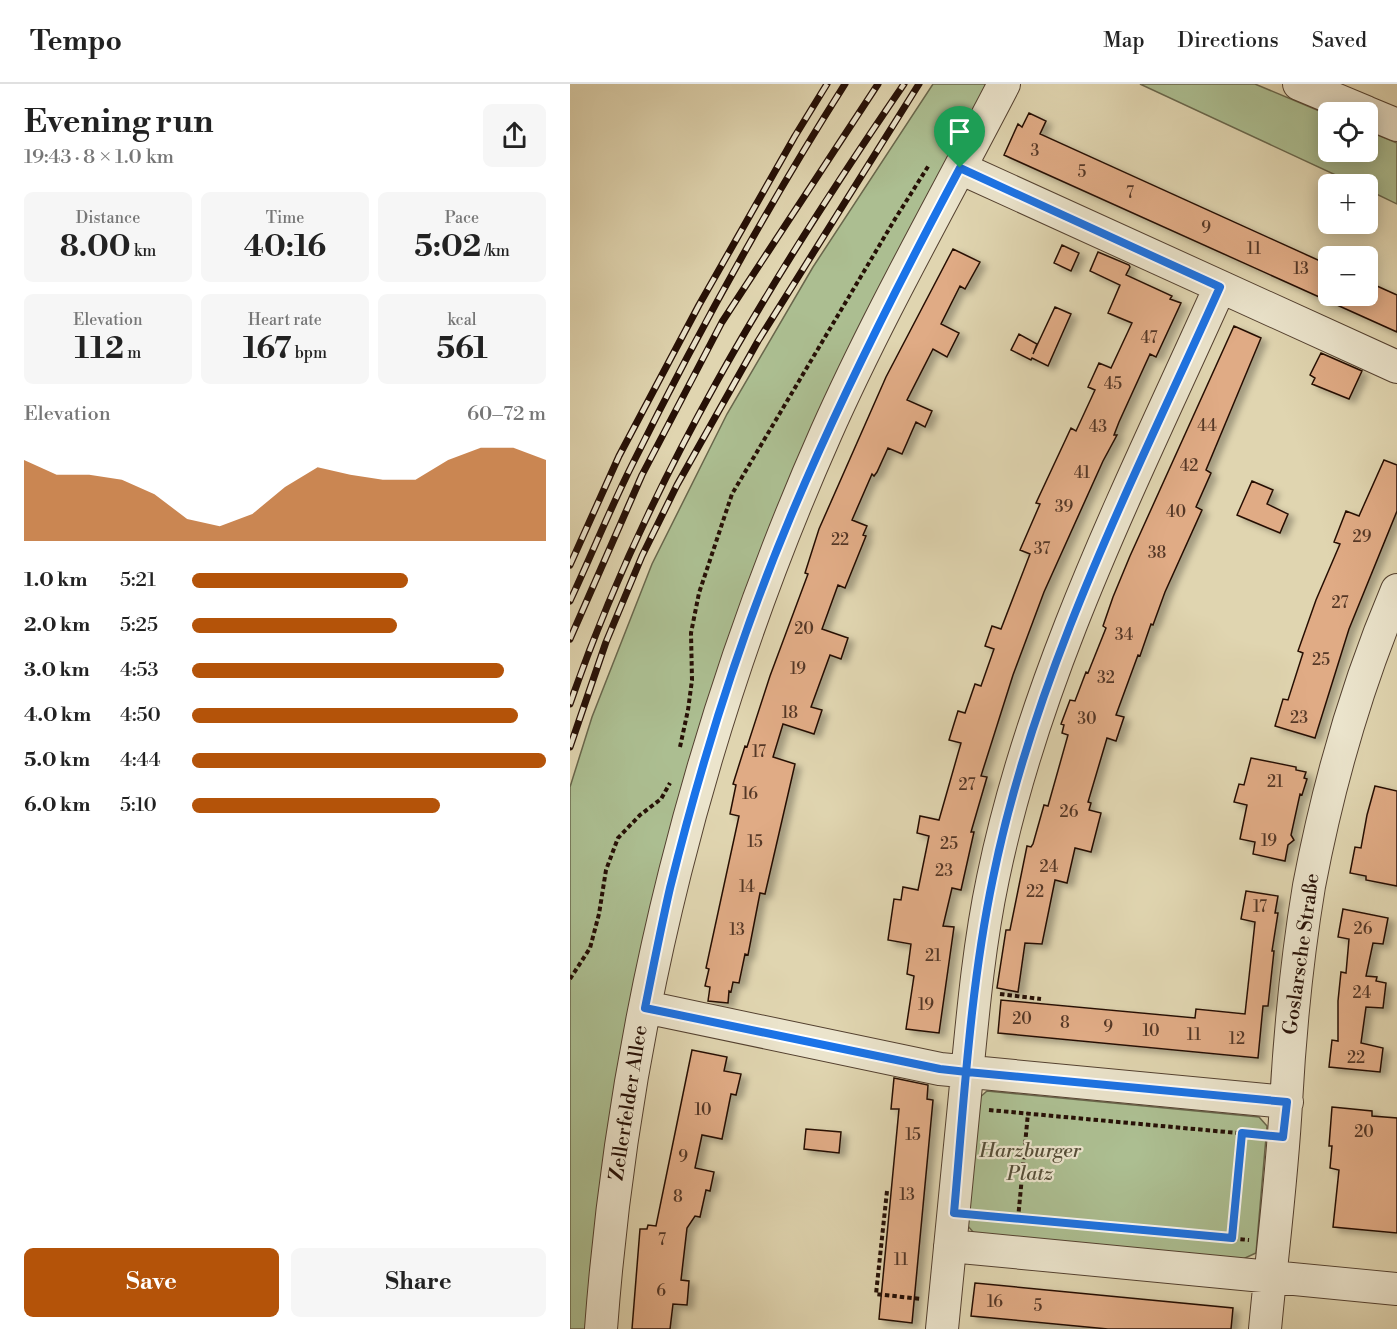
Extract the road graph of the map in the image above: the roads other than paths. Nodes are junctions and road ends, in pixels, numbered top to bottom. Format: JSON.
{"nodes":[{"id":1,"x":1004,"y":84,"type":"edge"},
{"id":2,"x":1299,"y":84,"type":"edge"},
{"id":3,"x":1341,"y":102,"type":"edge"},
{"id":4,"x":1378,"y":117,"type":"edge"},
{"id":5,"x":1397,"y":125,"type":"edge"},
{"id":6,"x":946,"y":164,"type":"junction"},
{"id":7,"x":1220,"y":287,"type":"junction"},
{"id":8,"x":1397,"y":367,"type":"edge"},
{"id":9,"x":1397,"y":590,"type":"edge"},
{"id":10,"x":645,"y":1008,"type":"junction"},
{"id":11,"x":967,"y":1072,"type":"junction"},
{"id":12,"x":1287,"y":1102,"type":"junction"},
{"id":13,"x":950,"y":1246,"type":"junction"},
{"id":14,"x":1270,"y":1278,"type":"junction"},
{"id":15,"x":1397,"y":1289,"type":"edge"},
{"id":16,"x":943,"y":1315,"type":"edge"},
{"id":17,"x":601,"y":1329,"type":"edge"},
{"id":18,"x":1265,"y":1329,"type":"edge"}],
"edges":[{"from":1,"to":6,"type":"street","name":"Zellerfelder Allee"},
{"from":2,"to":3,"type":"street"},
{"from":4,"to":5,"type":"street"},
{"from":6,"to":7,"type":"street"},
{"from":6,"to":10,"type":"street","name":"Zellerfelder Allee"},
{"from":7,"to":8,"type":"street"},
{"from":7,"to":11,"type":"street"},
{"from":9,"to":12,"type":"street","name":"Goslarsche Straße"},
{"from":10,"to":11,"type":"street"},
{"from":10,"to":17,"type":"street","name":"Zellerfelder Allee"},
{"from":11,"to":12,"type":"street"},
{"from":11,"to":13,"type":"street"},
{"from":12,"to":14,"type":"street","name":"Goslarsche Straße"},
{"from":13,"to":14,"type":"street"},
{"from":13,"to":16,"type":"street"},
{"from":14,"to":15,"type":"street"},
{"from":14,"to":18,"type":"street","name":"Goslarsche Straße"}]}
